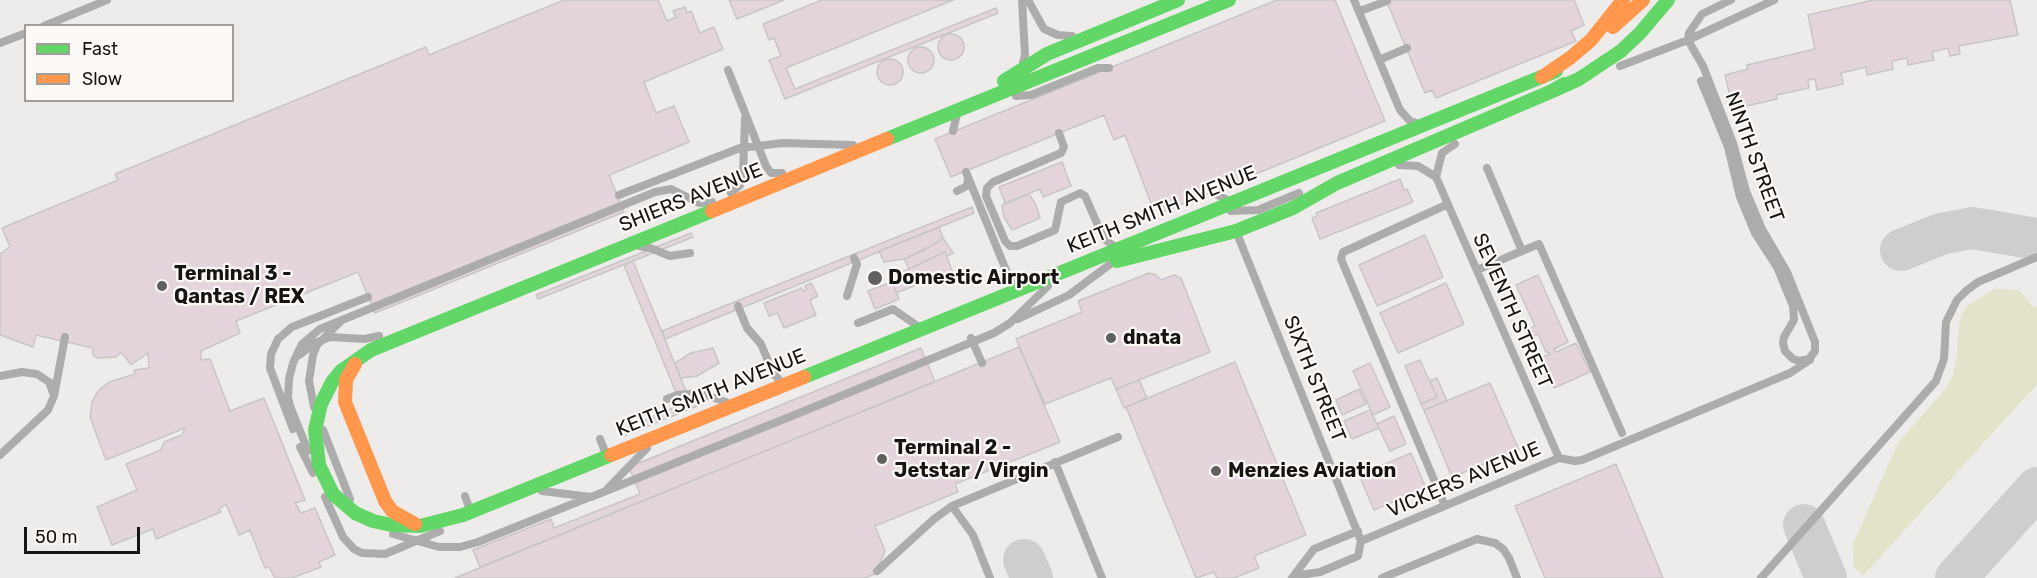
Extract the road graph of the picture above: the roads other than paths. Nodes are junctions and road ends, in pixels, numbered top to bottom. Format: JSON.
{"nodes":[{"id":1,"x":107,"y":0,"type":"edge"},
{"id":2,"x":1022,"y":0,"type":"edge"},
{"id":3,"x":1028,"y":0,"type":"edge"},
{"id":4,"x":1178,"y":0,"type":"edge"},
{"id":5,"x":1229,"y":0,"type":"edge"},
{"id":6,"x":1354,"y":0,"type":"edge"},
{"id":7,"x":1623,"y":0,"type":"edge"},
{"id":8,"x":1644,"y":0,"type":"edge"},
{"id":9,"x":1668,"y":0,"type":"edge"},
{"id":10,"x":1731,"y":0,"type":"edge"},
{"id":11,"x":1774,"y":0,"type":"edge"},
{"id":12,"x":1387,"y":1,"type":"edge"},
{"id":13,"x":1360,"y":11,"type":"junction"},
{"id":14,"x":49,"y":24,"type":"edge"},
{"id":15,"x":1097,"y":32,"type":"junction"},
{"id":16,"x":24,"y":34,"type":"edge"},
{"id":17,"x":1689,"y":39,"type":"junction"},
{"id":18,"x":0,"y":43,"type":"edge"},
{"id":19,"x":1407,"y":48,"type":"dead end"},
{"id":20,"x":1047,"y":54,"type":"junction"},
{"id":21,"x":1379,"y":60,"type":"junction"},
{"id":22,"x":1109,"y":68,"type":"dead end"},
{"id":23,"x":728,"y":70,"type":"dead end"},
{"id":24,"x":1019,"y":72,"type":"junction"},
{"id":25,"x":1542,"y":77,"type":"junction"},
{"id":26,"x":1701,"y":81,"type":"dead end"},
{"id":27,"x":1571,"y":92,"type":"dead end"},
{"id":28,"x":1044,"y":94,"type":"dead end"},
{"id":29,"x":1553,"y":96,"type":"junction"},
{"id":30,"x":969,"y":97,"type":"junction"},
{"id":31,"x":992,"y":97,"type":"junction"},
{"id":32,"x":1521,"y":104,"type":"junction"},
{"id":33,"x":746,"y":114,"type":"junction"},
{"id":34,"x":1426,"y":124,"type":"junction"},
{"id":35,"x":953,"y":131,"type":"dead end"},
{"id":36,"x":1059,"y":133,"type":"dead end"},
{"id":37,"x":883,"y":141,"type":"junction"},
{"id":38,"x":1377,"y":166,"type":"junction"},
{"id":39,"x":1487,"y":168,"type":"dead end"},
{"id":40,"x":782,"y":173,"type":"junction"},
{"id":41,"x":1436,"y":177,"type":"junction"},
{"id":42,"x":1337,"y":183,"type":"junction"},
{"id":43,"x":957,"y":191,"type":"dead end"},
{"id":44,"x":1212,"y":192,"type":"dead end"},
{"id":45,"x":619,"y":195,"type":"dead end"},
{"id":46,"x":728,"y":195,"type":"junction"},
{"id":47,"x":710,"y":202,"type":"junction"},
{"id":48,"x":1448,"y":204,"type":"junction"},
{"id":49,"x":1245,"y":211,"type":"junction"},
{"id":50,"x":705,"y":224,"type":"dead end"},
{"id":51,"x":1236,"y":231,"type":"junction"},
{"id":52,"x":1152,"y":235,"type":"junction"},
{"id":53,"x":621,"y":248,"type":"junction"},
{"id":54,"x":1522,"y":251,"type":"junction"},
{"id":55,"x":690,"y":253,"type":"dead end"},
{"id":56,"x":2037,"y":256,"type":"edge"},
{"id":57,"x":854,"y":258,"type":"dead end"},
{"id":58,"x":1477,"y":270,"type":"junction"},
{"id":59,"x":1042,"y":288,"type":"junction"},
{"id":60,"x":847,"y":296,"type":"dead end"},
{"id":61,"x":368,"y":297,"type":"dead end"},
{"id":62,"x":738,"y":306,"type":"dead end"},
{"id":63,"x":342,"y":320,"type":"junction"},
{"id":64,"x":858,"y":323,"type":"dead end"},
{"id":65,"x":399,"y":329,"type":"junction"},
{"id":66,"x":929,"y":334,"type":"junction"},
{"id":67,"x":971,"y":338,"type":"junction"},
{"id":68,"x":323,"y":339,"type":"junction"},
{"id":69,"x":64,"y":341,"type":"dead end"},
{"id":70,"x":1814,"y":355,"type":"junction"},
{"id":71,"x":926,"y":356,"type":"dead end"},
{"id":72,"x":293,"y":363,"type":"junction"},
{"id":73,"x":982,"y":363,"type":"dead end"},
{"id":74,"x":0,"y":376,"type":"edge"},
{"id":75,"x":801,"y":386,"type":"junction"},
{"id":76,"x":54,"y":396,"type":"junction"},
{"id":77,"x":667,"y":399,"type":"dead end"},
{"id":78,"x":747,"y":399,"type":"junction"},
{"id":79,"x":1622,"y":433,"type":"dead end"},
{"id":80,"x":1118,"y":437,"type":"dead end"},
{"id":81,"x":600,"y":439,"type":"dead end"},
{"id":82,"x":648,"y":448,"type":"junction"},
{"id":83,"x":0,"y":455,"type":"edge"},
{"id":84,"x":1559,"y":458,"type":"junction"},
{"id":85,"x":1054,"y":462,"type":"junction"},
{"id":86,"x":610,"y":463,"type":"junction"},
{"id":87,"x":632,"y":475,"type":"dead end"},
{"id":88,"x":539,"y":488,"type":"junction"},
{"id":89,"x":604,"y":491,"type":"junction"},
{"id":90,"x":590,"y":494,"type":"junction"},
{"id":91,"x":465,"y":495,"type":"dead end"},
{"id":92,"x":952,"y":506,"type":"junction"},
{"id":93,"x":1445,"y":506,"type":"junction"},
{"id":94,"x":346,"y":508,"type":"junction"},
{"id":95,"x":474,"y":518,"type":"junction"},
{"id":96,"x":373,"y":521,"type":"junction"},
{"id":97,"x":456,"y":525,"type":"junction"},
{"id":98,"x":1358,"y":531,"type":"junction"},
{"id":99,"x":417,"y":541,"type":"junction"},
{"id":100,"x":1361,"y":541,"type":"junction"},
{"id":101,"x":877,"y":571,"type":"dead end"},
{"id":102,"x":1293,"y":577,"type":"edge"},
{"id":103,"x":990,"y":578,"type":"edge"},
{"id":104,"x":1102,"y":578,"type":"edge"},
{"id":105,"x":1382,"y":578,"type":"edge"},
{"id":106,"x":1517,"y":578,"type":"edge"},
{"id":107,"x":1761,"y":578,"type":"edge"}],
"edges":[{"from":1,"to":14,"type":"lane"},
{"from":2,"to":24,"type":"lane"},
{"from":3,"to":15,"type":"lane"},
{"from":4,"to":15,"type":"main road","name":"SHIERS AVENUE"},
{"from":5,"to":31,"type":"main road","name":"SHIERS AVENUE"},
{"from":6,"to":13,"type":"lane"},
{"from":7,"to":25,"type":"main road"},
{"from":8,"to":25,"type":"main road","name":"KEITH SMITH AVENUE"},
{"from":8,"to":29,"type":"main road","name":"KEITH SMITH AVENUE"},
{"from":9,"to":29,"type":"main road"},
{"from":10,"to":17,"type":"lane"},
{"from":11,"to":17,"type":"lane"},
{"from":12,"to":13,"type":"lane"},
{"from":13,"to":21,"type":"lane"},
{"from":15,"to":20,"type":"main road","name":"SHIERS AVENUE"},
{"from":16,"to":18,"type":"lane"},
{"from":17,"to":27,"type":"lane"},
{"from":17,"to":70,"type":"lane","name":"NINTH STREET"},
{"from":19,"to":21,"type":"lane"},
{"from":20,"to":24,"type":"main road","name":"SHIERS AVENUE"},
{"from":20,"to":28,"type":"lane"},
{"from":21,"to":34,"type":"lane"},
{"from":22,"to":31,"type":"lane"},
{"from":23,"to":33,"type":"lane"},
{"from":24,"to":30,"type":"main road","name":"SHIERS AVENUE"},
{"from":25,"to":34,"type":"main road","name":"KEITH SMITH AVENUE"},
{"from":26,"to":70,"type":"lane"},
{"from":29,"to":32,"type":"main road","name":"KEITH SMITH AVENUE"},
{"from":30,"to":35,"type":"lane"},
{"from":30,"to":40,"type":"main road","name":"SHIERS AVENUE"},
{"from":31,"to":37,"type":"main road","name":"SHIERS AVENUE"},
{"from":32,"to":38,"type":"main road","name":"KEITH SMITH AVENUE"},
{"from":32,"to":41,"type":"lane"},
{"from":33,"to":40,"type":"lane"},
{"from":33,"to":46,"type":"lane"},
{"from":34,"to":52,"type":"main road","name":"KEITH SMITH AVENUE"},
{"from":36,"to":49,"type":"lane"},
{"from":37,"to":45,"type":"lane"},
{"from":37,"to":53,"type":"main road","name":"SHIERS AVENUE"},
{"from":38,"to":41,"type":"lane"},
{"from":38,"to":42,"type":"main road","name":"KEITH SMITH AVENUE"},
{"from":39,"to":54,"type":"lane"},
{"from":40,"to":46,"type":"main road","name":"SHIERS AVENUE"},
{"from":41,"to":48,"type":"lane","name":"SEVENTH STREET"},
{"from":42,"to":49,"type":"lane"},
{"from":42,"to":51,"type":"main road","name":"KEITH SMITH AVENUE"},
{"from":43,"to":59,"type":"lane"},
{"from":44,"to":49,"type":"lane"},
{"from":46,"to":47,"type":"main road","name":"SHIERS AVENUE"},
{"from":47,"to":50,"type":"lane"},
{"from":47,"to":63,"type":"lane"},
{"from":47,"to":65,"type":"main road","name":"SHIERS AVENUE"},
{"from":48,"to":58,"type":"lane","name":"SEVENTH STREET"},
{"from":48,"to":93,"type":"lane"},
{"from":51,"to":59,"type":"main road","name":"KEITH SMITH AVENUE"},
{"from":51,"to":98,"type":"lane","name":"SIXTH STREET"},
{"from":52,"to":67,"type":"lane"},
{"from":52,"to":78,"type":"main road","name":"KEITH SMITH AVENUE"},
{"from":53,"to":55,"type":"lane"},
{"from":53,"to":94,"type":"main road","name":"SHIERS AVENUE"},
{"from":54,"to":58,"type":"lane"},
{"from":54,"to":79,"type":"lane"},
{"from":56,"to":107,"type":"lane"},
{"from":57,"to":60,"type":"lane"},
{"from":58,"to":84,"type":"lane","name":"SEVENTH STREET"},
{"from":59,"to":66,"type":"main road","name":"KEITH SMITH AVENUE"},
{"from":59,"to":89,"type":"lane"},
{"from":61,"to":94,"type":"lane"},
{"from":62,"to":75,"type":"lane"},
{"from":63,"to":68,"type":"lane"},
{"from":63,"to":72,"type":"lane"},
{"from":64,"to":66,"type":"lane"},
{"from":65,"to":68,"type":"lane"},
{"from":65,"to":97,"type":"main road","name":"SHIERS AVENUE"},
{"from":66,"to":75,"type":"main road","name":"KEITH SMITH AVENUE"},
{"from":67,"to":71,"type":"lane"},
{"from":67,"to":73,"type":"lane"},
{"from":68,"to":72,"type":"lane"},
{"from":68,"to":99,"type":"lane"},
{"from":69,"to":76,"type":"lane"},
{"from":70,"to":84,"type":"lane","name":"VICKERS AVENUE"},
{"from":72,"to":99,"type":"lane","name":"KEITH SMITH AVENUE"},
{"from":74,"to":76,"type":"lane"},
{"from":75,"to":82,"type":"main road","name":"KEITH SMITH AVENUE"},
{"from":76,"to":83,"type":"lane"},
{"from":77,"to":78,"type":"lane"},
{"from":78,"to":88,"type":"main road","name":"KEITH SMITH AVENUE"},
{"from":80,"to":85,"type":"lane"},
{"from":81,"to":86,"type":"lane"},
{"from":82,"to":86,"type":"main road","name":"KEITH SMITH AVENUE"},
{"from":82,"to":89,"type":"lane"},
{"from":84,"to":93,"type":"lane","name":"VICKERS AVENUE"},
{"from":85,"to":92,"type":"lane"},
{"from":85,"to":104,"type":"lane"},
{"from":86,"to":88,"type":"main road","name":"KEITH SMITH AVENUE"},
{"from":87,"to":90,"type":"lane"},
{"from":88,"to":90,"type":"lane"},
{"from":88,"to":95,"type":"main road","name":"KEITH SMITH AVENUE"},
{"from":88,"to":96,"type":"main road","name":"KEITH SMITH AVENUE"},
{"from":89,"to":90,"type":"lane"},
{"from":90,"to":96,"type":"lane"},
{"from":90,"to":99,"type":"lane"},
{"from":91,"to":95,"type":"lane"},
{"from":92,"to":101,"type":"lane"},
{"from":92,"to":103,"type":"lane"},
{"from":93,"to":100,"type":"lane","name":"VICKERS AVENUE"},
{"from":94,"to":96,"type":"main road","name":"SHIERS AVENUE"},
{"from":95,"to":97,"type":"main road","name":"KEITH SMITH AVENUE"},
{"from":97,"to":99,"type":"lane","name":"KEITH SMITH AVENUE"},
{"from":98,"to":100,"type":"lane","name":"SIXTH STREET"},
{"from":98,"to":102,"type":"lane"},
{"from":100,"to":102,"type":"lane","name":"VICKERS AVENUE"},
{"from":105,"to":106,"type":"lane"}]}
